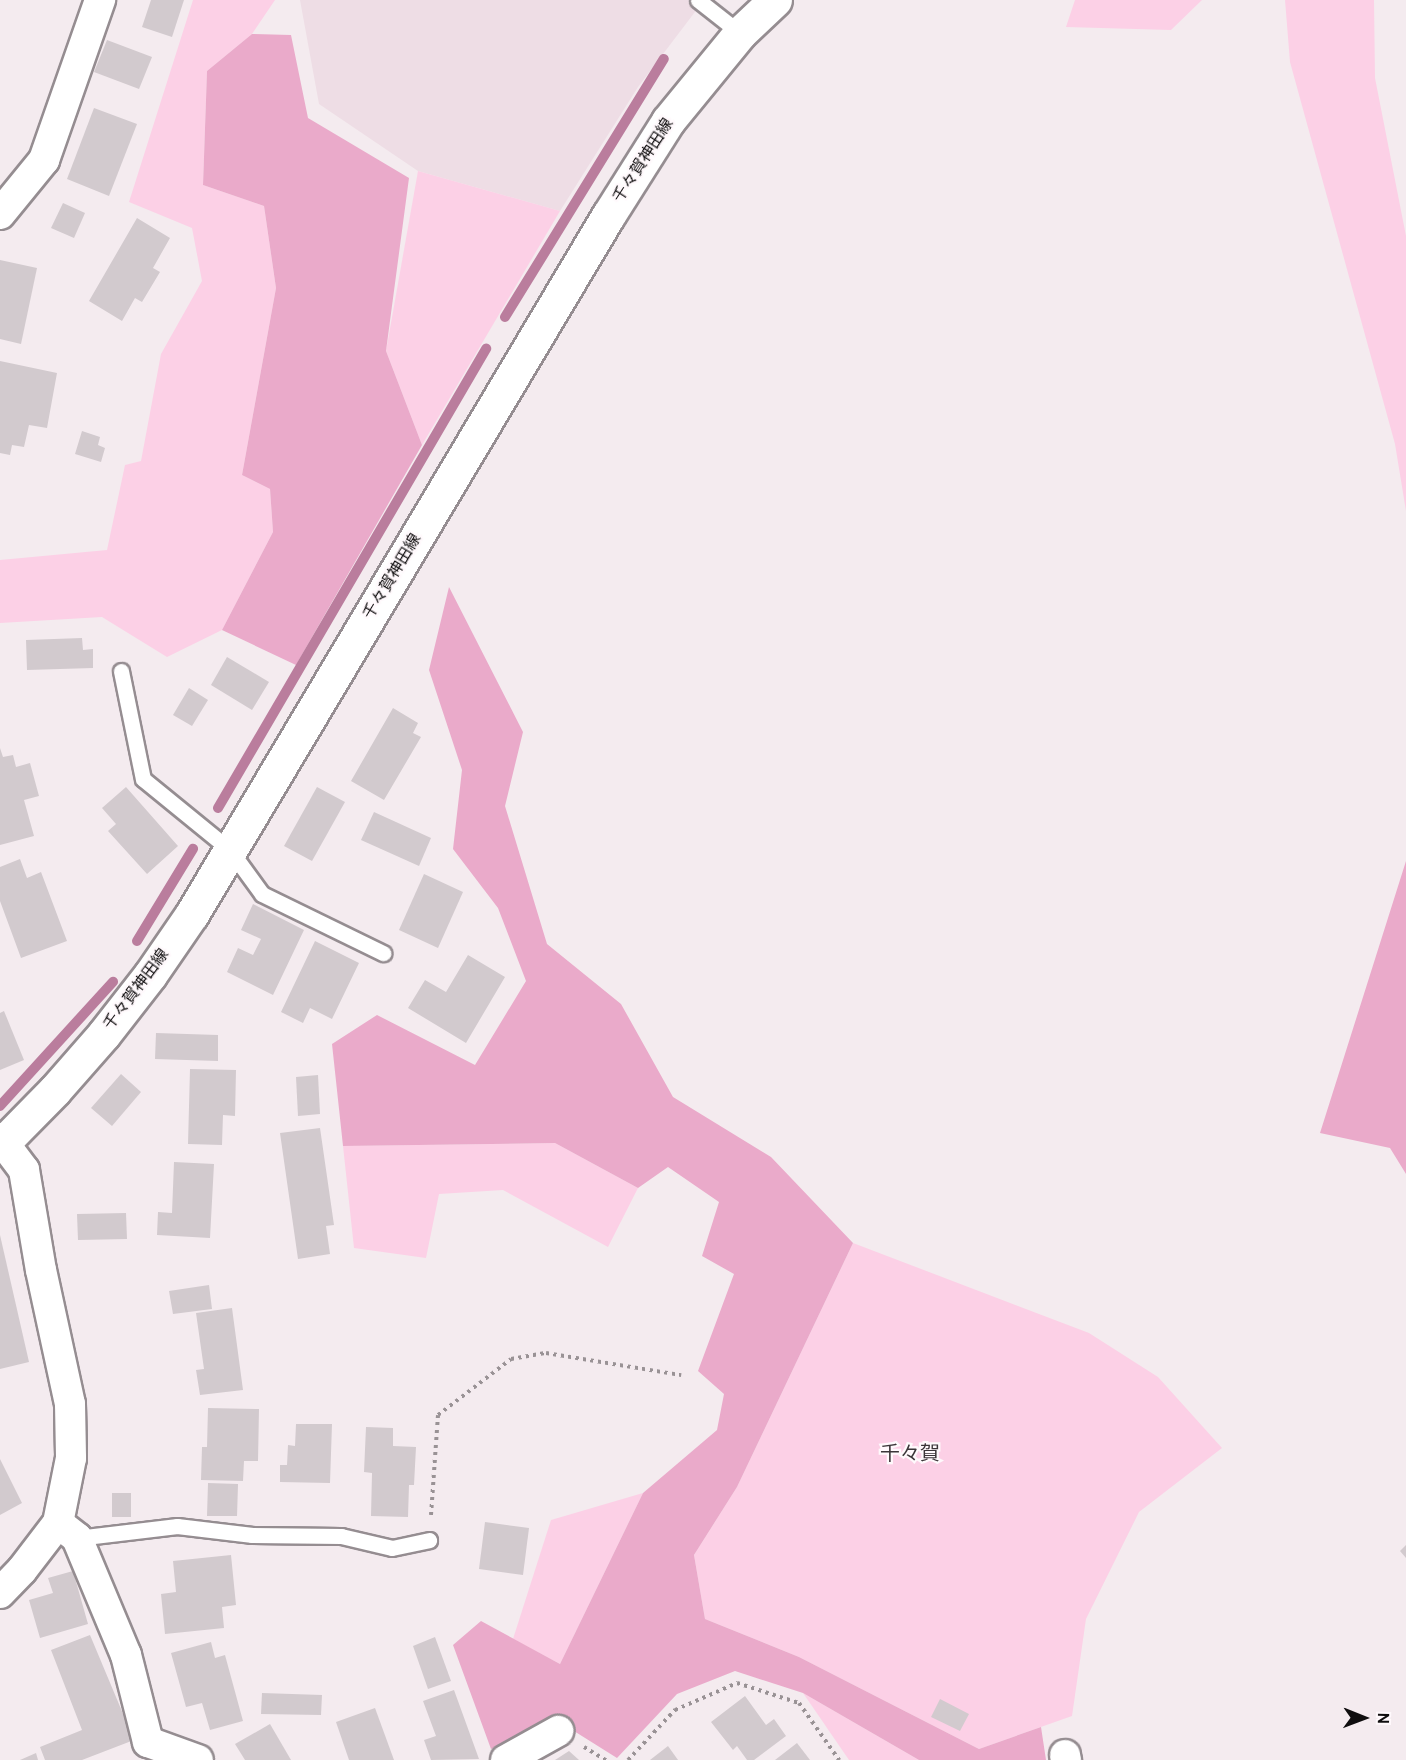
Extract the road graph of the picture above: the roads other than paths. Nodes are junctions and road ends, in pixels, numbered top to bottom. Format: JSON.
{"nodes":[{"id":1,"x":100,"y":0,"type":"edge"},
{"id":2,"x":698,"y":0,"type":"edge"},
{"id":3,"x":775,"y":0,"type":"edge"},
{"id":4,"x":740,"y":33,"type":"junction"},
{"id":5,"x":0,"y":214,"type":"edge"},
{"id":6,"x":121,"y":671,"type":"dead end"},
{"id":7,"x":230,"y":849,"type":"junction"},
{"id":8,"x":383,"y":953,"type":"dead end"},
{"id":9,"x":1,"y":1142,"type":"edge"},
{"id":10,"x":68,"y":1531,"type":"junction"},
{"id":11,"x":429,"y":1540,"type":"road end"},
{"id":12,"x":0,"y":1593,"type":"edge"},
{"id":13,"x":558,"y":1731,"type":"dead end"},
{"id":14,"x":198,"y":1760,"type":"edge"},
{"id":15,"x":506,"y":1760,"type":"edge"}],
"edges":[{"from":1,"to":5,"type":"street"},
{"from":2,"to":4,"type":"lane"},
{"from":3,"to":4,"type":"main road","name":"千々賀神田線"},
{"from":4,"to":7,"type":"main road","name":"千々賀神田線"},
{"from":6,"to":7,"type":"lane"},
{"from":7,"to":8,"type":"lane"},
{"from":7,"to":9,"type":"main road","name":"千々賀神田線"},
{"from":9,"to":10,"type":"street"},
{"from":10,"to":11,"type":"lane"},
{"from":10,"to":12,"type":"street"},
{"from":10,"to":14,"type":"street"},
{"from":13,"to":15,"type":"street"}]}
